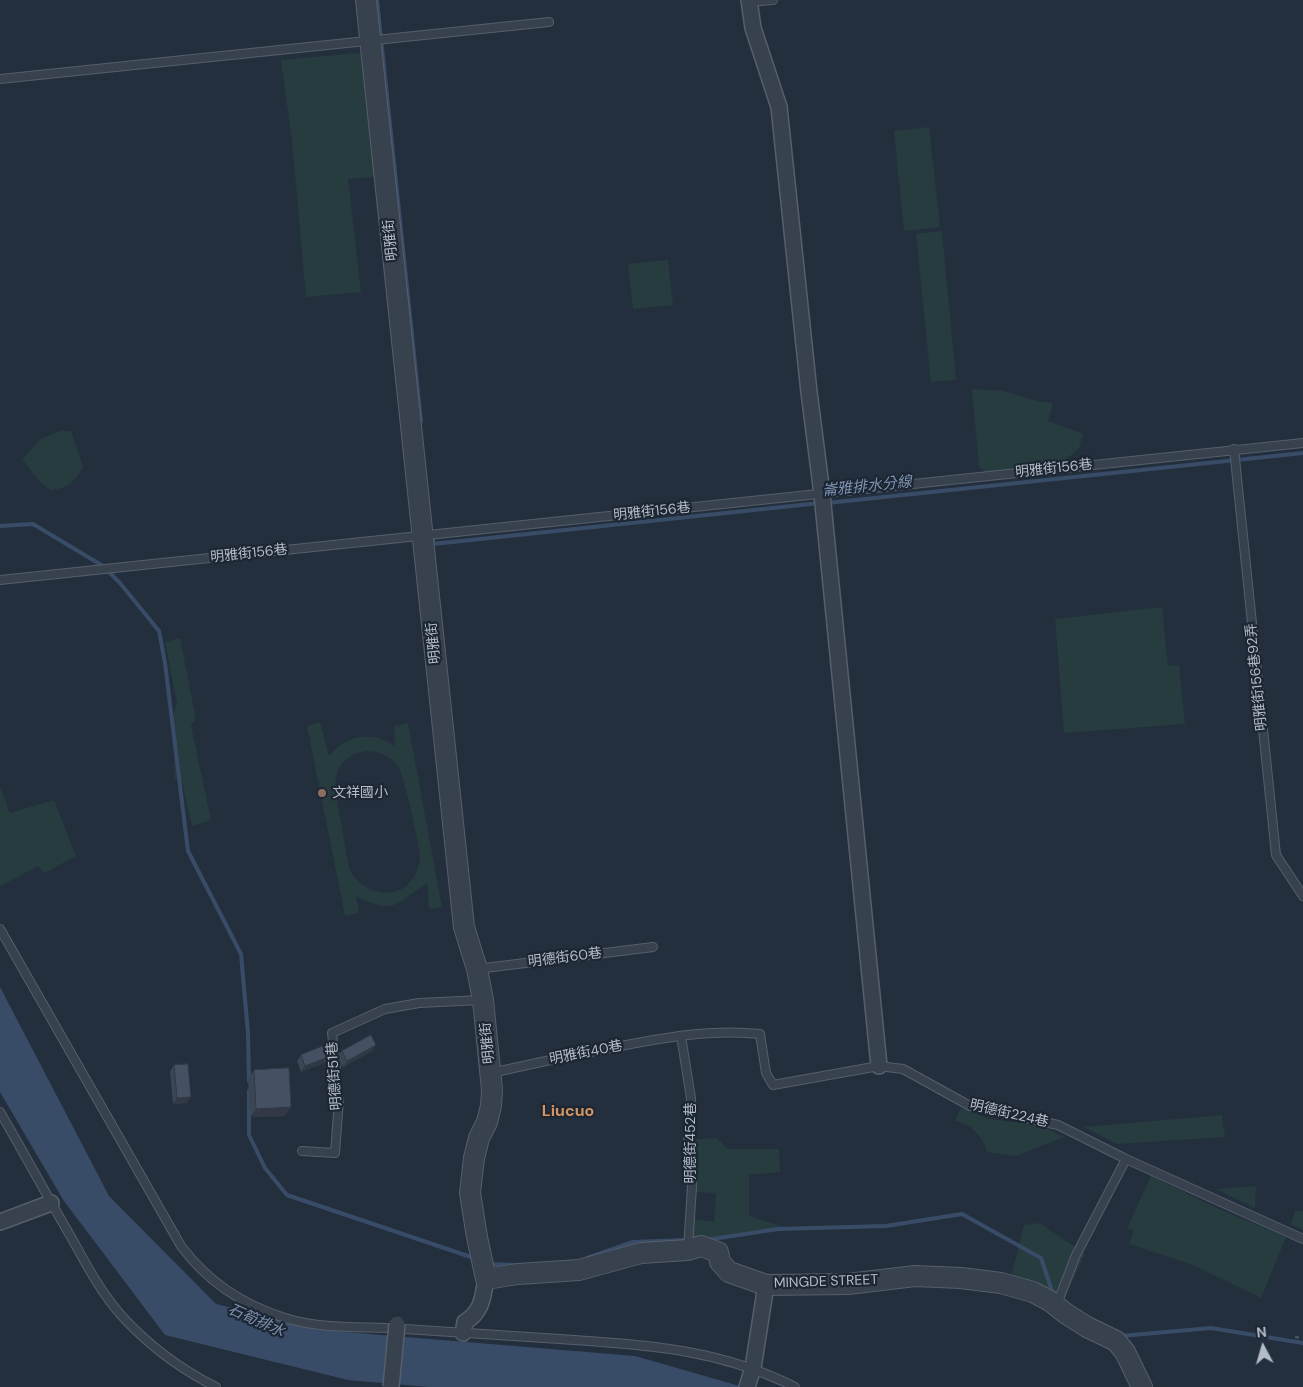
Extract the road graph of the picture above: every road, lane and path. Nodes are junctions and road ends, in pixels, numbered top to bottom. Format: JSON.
{"nodes":[{"id":1,"x":366,"y":0,"type":"edge"},
{"id":2,"x":773,"y":0,"type":"edge"},
{"id":3,"x":749,"y":1,"type":"edge"},
{"id":4,"x":549,"y":22,"type":"dead end"},
{"id":5,"x":370,"y":40,"type":"junction"},
{"id":6,"x":0,"y":79,"type":"edge"},
{"id":7,"x":1303,"y":443,"type":"edge"},
{"id":8,"x":1234,"y":449,"type":"junction"},
{"id":9,"x":822,"y":494,"type":"junction"},
{"id":10,"x":423,"y":535,"type":"junction"},
{"id":11,"x":0,"y":580,"type":"edge"},
{"id":12,"x":1303,"y":896,"type":"edge"},
{"id":13,"x":0,"y":929,"type":"edge"},
{"id":14,"x":653,"y":947,"type":"dead end"},
{"id":15,"x":477,"y":969,"type":"junction"},
{"id":16,"x":483,"y":1000,"type":"junction"},
{"id":17,"x":681,"y":1036,"type":"junction"},
{"id":18,"x":879,"y":1066,"type":"junction"},
{"id":19,"x":491,"y":1073,"type":"junction"},
{"id":20,"x":0,"y":1112,"type":"edge"},
{"id":21,"x":302,"y":1151,"type":"dead end"},
{"id":22,"x":1126,"y":1159,"type":"junction"},
{"id":23,"x":51,"y":1203,"type":"junction"},
{"id":24,"x":0,"y":1222,"type":"edge"},
{"id":25,"x":1303,"y":1239,"type":"edge"},
{"id":26,"x":688,"y":1250,"type":"junction"},
{"id":27,"x":486,"y":1279,"type":"junction"},
{"id":28,"x":766,"y":1285,"type":"junction"},
{"id":29,"x":1056,"y":1306,"type":"junction"},
{"id":30,"x":396,"y":1324,"type":"dead end"},
{"id":31,"x":462,"y":1332,"type":"junction"},
{"id":32,"x":1295,"y":1337,"type":"dead end"},
{"id":33,"x":1303,"y":1338,"type":"edge"},
{"id":34,"x":753,"y":1368,"type":"junction"},
{"id":35,"x":216,"y":1387,"type":"edge"},
{"id":36,"x":391,"y":1387,"type":"edge"},
{"id":37,"x":747,"y":1387,"type":"edge"},
{"id":38,"x":795,"y":1387,"type":"edge"},
{"id":39,"x":1142,"y":1387,"type":"edge"}],
"edges":[{"from":1,"to":5,"type":"street","name":"明雅街"},
{"from":2,"to":3,"type":"lane"},
{"from":3,"to":9,"type":"street"},
{"from":4,"to":5,"type":"lane"},
{"from":5,"to":6,"type":"lane"},
{"from":5,"to":10,"type":"street","name":"明雅街"},
{"from":7,"to":8,"type":"lane","name":"明雅街156巷"},
{"from":8,"to":9,"type":"lane","name":"明雅街156巷"},
{"from":8,"to":12,"type":"lane","name":"明雅街156巷92弄"},
{"from":9,"to":10,"type":"lane","name":"明雅街156巷"},
{"from":9,"to":18,"type":"street"},
{"from":10,"to":11,"type":"lane","name":"明雅街156巷"},
{"from":10,"to":15,"type":"street","name":"明雅街"},
{"from":13,"to":31,"type":"lane"},
{"from":14,"to":15,"type":"lane","name":"明德街60巷"},
{"from":15,"to":16,"type":"street","name":"明雅街"},
{"from":16,"to":19,"type":"street","name":"明雅街"},
{"from":16,"to":21,"type":"lane","name":"明德街51巷"},
{"from":17,"to":18,"type":"lane","name":"明德街224巷"},
{"from":17,"to":19,"type":"lane","name":"明雅街40巷"},
{"from":17,"to":26,"type":"lane","name":"明德街452巷"},
{"from":18,"to":22,"type":"lane","name":"明德街224巷"},
{"from":19,"to":27,"type":"street","name":"明雅街"},
{"from":20,"to":23,"type":"lane"},
{"from":22,"to":25,"type":"lane","name":"明德街224巷"},
{"from":22,"to":29,"type":"lane"},
{"from":23,"to":24,"type":"street"},
{"from":23,"to":35,"type":"lane"},
{"from":26,"to":27,"type":"street","name":"MINGDE STREET"},
{"from":26,"to":28,"type":"street","name":"MINGDE STREET"},
{"from":27,"to":31,"type":"street"},
{"from":28,"to":29,"type":"street","name":"MINGDE STREET"},
{"from":28,"to":34,"type":"street"},
{"from":29,"to":39,"type":"street","name":"MINGDE STREET"},
{"from":30,"to":36,"type":"street","bridge":true},
{"from":31,"to":34,"type":"lane"},
{"from":32,"to":33,"type":"path"},
{"from":34,"to":37,"type":"street"},
{"from":34,"to":38,"type":"lane"}]}
